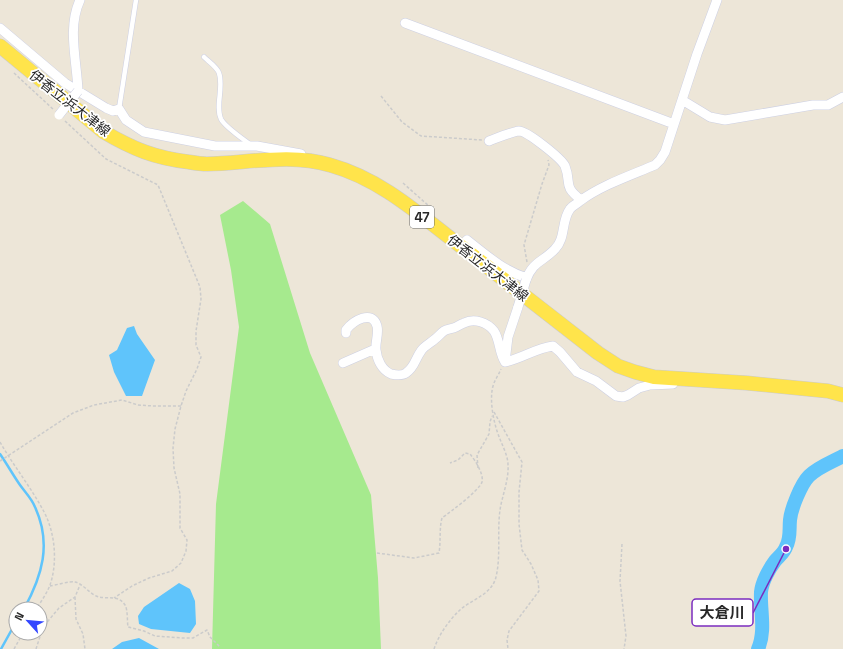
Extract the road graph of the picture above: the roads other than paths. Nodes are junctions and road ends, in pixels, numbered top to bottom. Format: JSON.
{"nodes":[{"id":1,"x":80,"y":0,"type":"edge"},
{"id":2,"x":136,"y":0,"type":"edge"},
{"id":3,"x":718,"y":0,"type":"edge"},
{"id":4,"x":405,"y":23,"type":"dead end"},
{"id":5,"x":0,"y":28,"type":"edge"},
{"id":6,"x":0,"y":46,"type":"edge"},
{"id":7,"x":204,"y":57,"type":"dead end"},
{"id":8,"x":78,"y":91,"type":"junction"},
{"id":9,"x":843,"y":97,"type":"edge"},
{"id":10,"x":682,"y":100,"type":"junction"},
{"id":11,"x":119,"y":109,"type":"junction"},
{"id":12,"x":59,"y":115,"type":"road end"},
{"id":13,"x":674,"y":124,"type":"junction"},
{"id":14,"x":489,"y":141,"type":"road end"},
{"id":15,"x":253,"y":146,"type":"junction"},
{"id":16,"x":307,"y":160,"type":"junction"},
{"id":17,"x":581,"y":200,"type":"junction"},
{"id":18,"x":461,"y":247,"type":"junction"},
{"id":19,"x":528,"y":277,"type":"junction"},
{"id":20,"x":346,"y":333,"type":"dead end"},
{"id":21,"x":375,"y":349,"type":"junction"},
{"id":22,"x":505,"y":362,"type":"junction"},
{"id":23,"x":343,"y":363,"type":"dead end"},
{"id":24,"x":685,"y":379,"type":"junction"},
{"id":25,"x":843,"y":395,"type":"edge"}],
"edges":[{"from":1,"to":8,"type":"street"},
{"from":2,"to":11,"type":"lane"},
{"from":3,"to":10,"type":"street"},
{"from":4,"to":13,"type":"street"},
{"from":5,"to":8,"type":"street"},
{"from":6,"to":16,"type":"main road","name":"伊香立浜大津線","number":"47"},
{"from":7,"to":15,"type":"lane"},
{"from":8,"to":11,"type":"street"},
{"from":8,"to":12,"type":"street","bridge":true},
{"from":9,"to":10,"type":"street"},
{"from":10,"to":13,"type":"street"},
{"from":11,"to":15,"type":"street"},
{"from":13,"to":17,"type":"street"},
{"from":14,"to":17,"type":"street"},
{"from":15,"to":16,"type":"street"},
{"from":16,"to":18,"type":"main road","name":"伊香立浜大津線","number":"47"},
{"from":17,"to":19,"type":"street"},
{"from":18,"to":19,"type":"street"},
{"from":18,"to":24,"type":"main road","name":"伊香立浜大津線","number":"47"},
{"from":19,"to":22,"type":"street","bridge":true},
{"from":20,"to":21,"type":"street"},
{"from":21,"to":22,"type":"street"},
{"from":21,"to":23,"type":"street"},
{"from":22,"to":24,"type":"street"},
{"from":24,"to":25,"type":"main road","name":"伊香立浜大津線","number":"47"}]}
